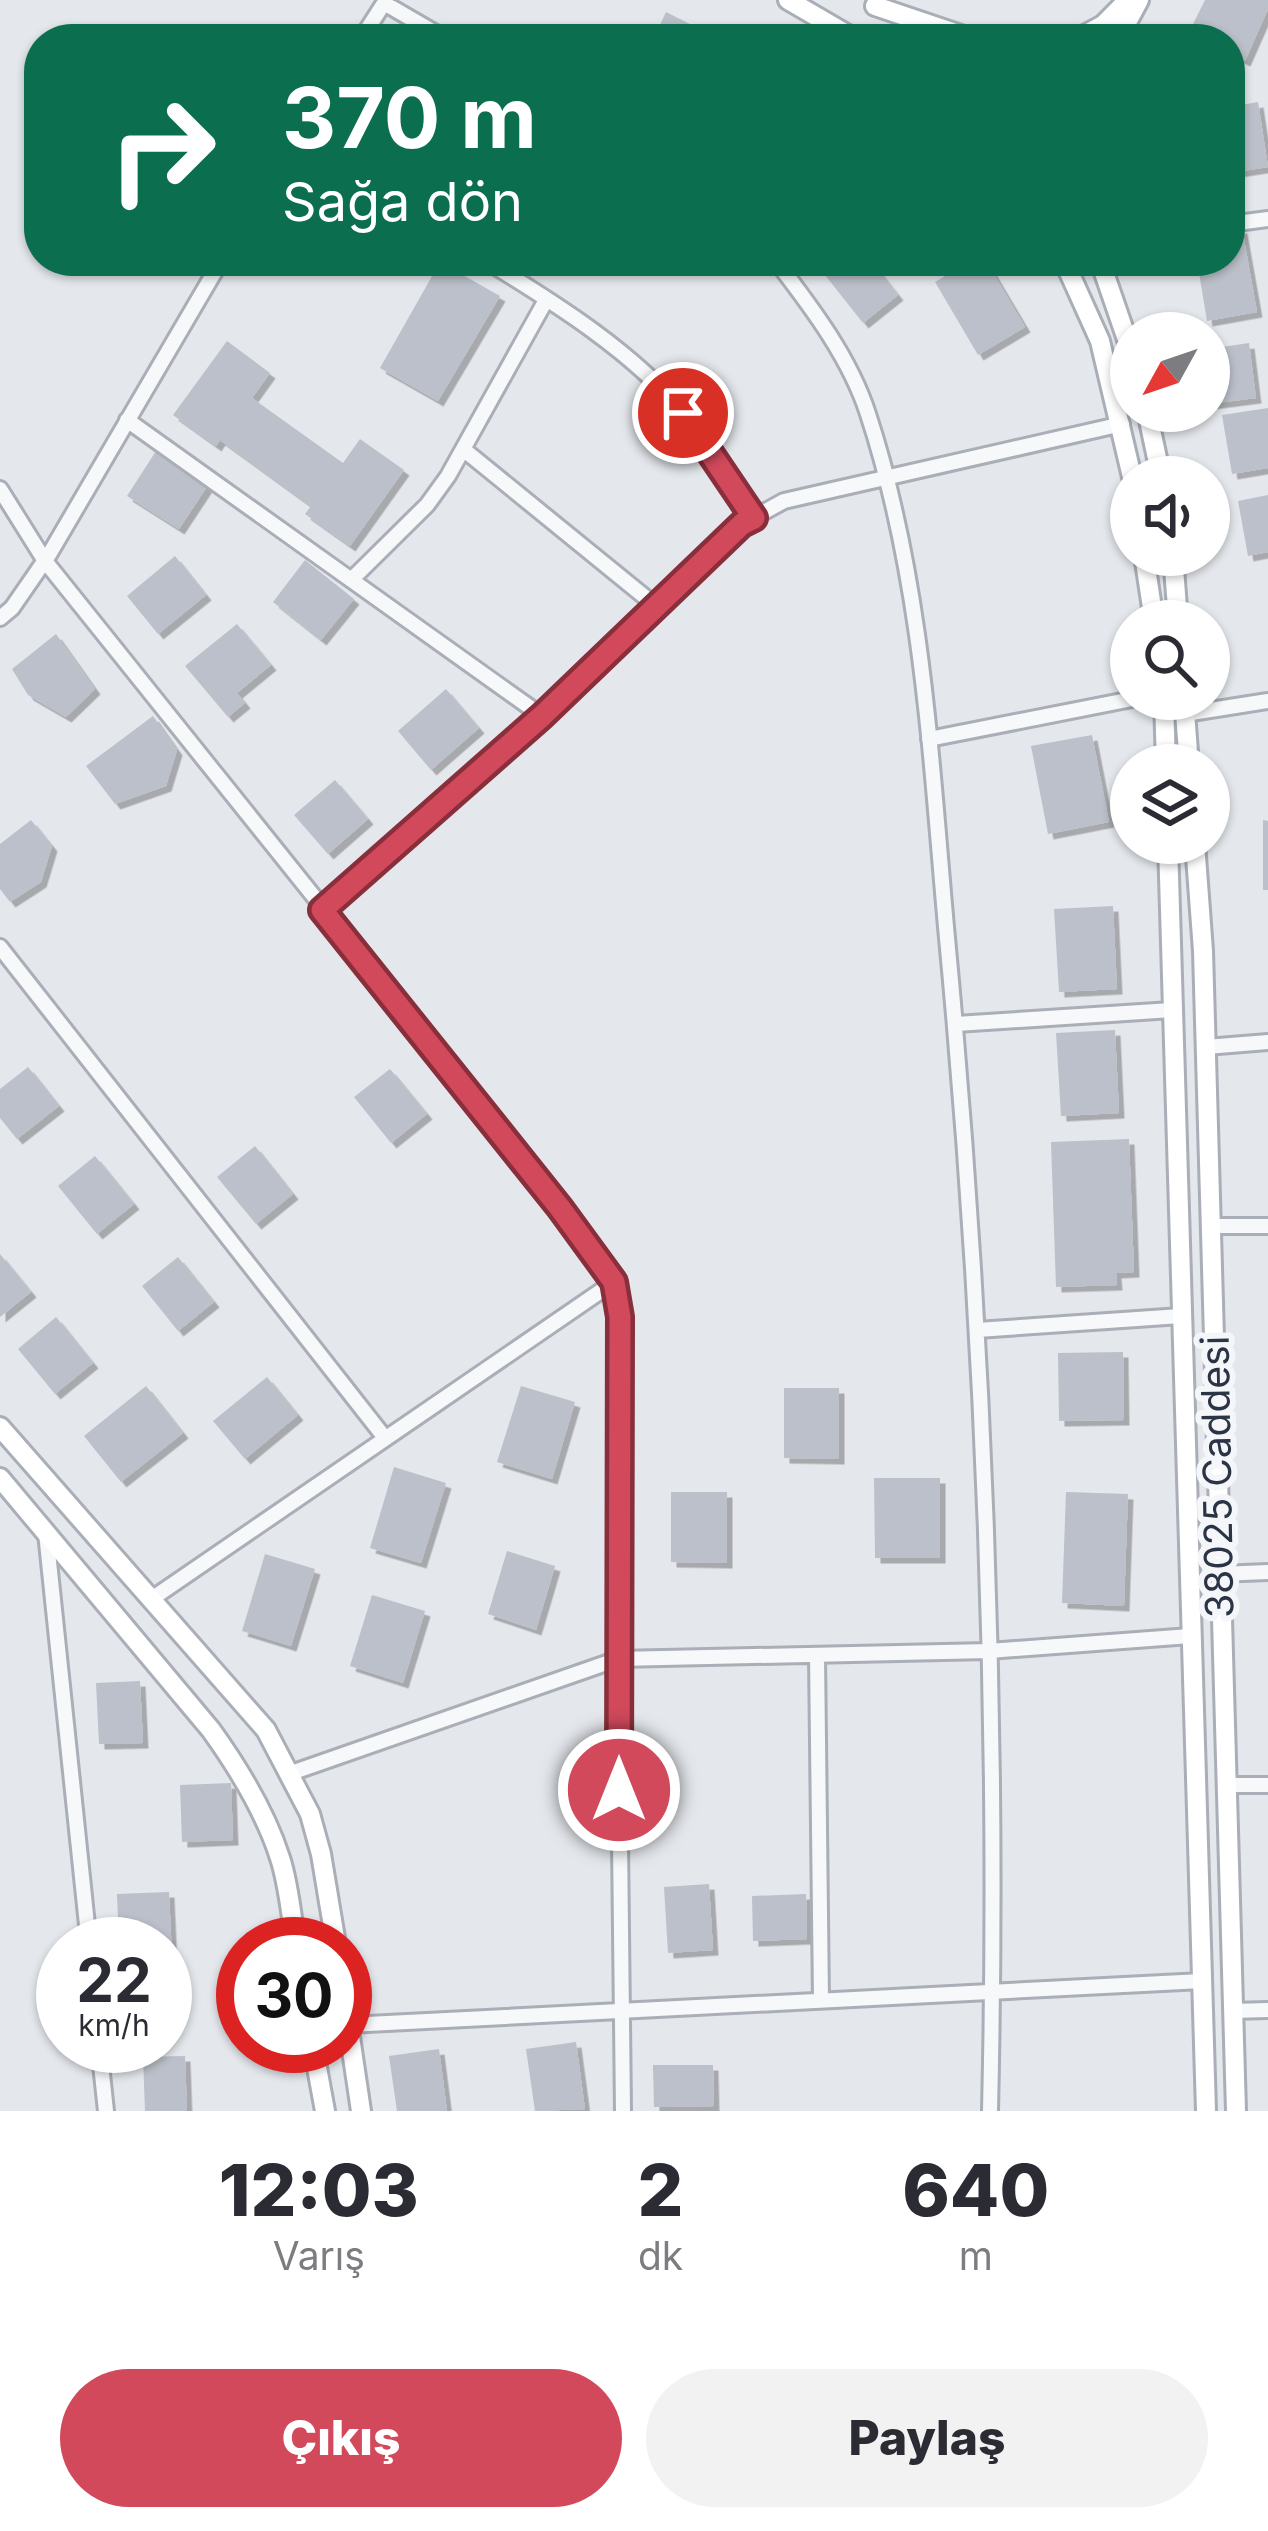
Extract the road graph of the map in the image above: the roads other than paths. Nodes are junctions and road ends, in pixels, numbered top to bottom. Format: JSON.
{"nodes":[{"id":1,"x":788,"y":0,"type":"edge"},
{"id":2,"x":1128,"y":0,"type":"edge"},
{"id":3,"x":385,"y":1,"type":"edge"},
{"id":4,"x":870,"y":3,"type":"edge"},
{"id":5,"x":422,"y":24,"type":"edge"},
{"id":6,"x":829,"y":24,"type":"edge"},
{"id":7,"x":903,"y":24,"type":"edge"},
{"id":8,"x":930,"y":24,"type":"edge"},
{"id":9,"x":1103,"y":24,"type":"edge"},
{"id":10,"x":211,"y":276,"type":"edge"},
{"id":11,"x":510,"y":276,"type":"edge"},
{"id":12,"x":787,"y":276,"type":"edge"},
{"id":13,"x":1071,"y":276,"type":"edge"},
{"id":14,"x":1105,"y":276,"type":"edge"},
{"id":15,"x":1118,"y":276,"type":"edge"},
{"id":16,"x":546,"y":300,"type":"junction"},
{"id":17,"x":1118,"y":312,"type":"edge"},
{"id":18,"x":1124,"y":312,"type":"edge"},
{"id":19,"x":1110,"y":379,"type":"edge"},
{"id":20,"x":127,"y":421,"type":"junction"},
{"id":21,"x":1110,"y":427,"type":"edge"},
{"id":22,"x":463,"y":449,"type":"junction"},
{"id":23,"x":884,"y":475,"type":"junction"},
{"id":24,"x":0,"y":489,"type":"edge"},
{"id":25,"x":754,"y":518,"type":"junction"},
{"id":26,"x":45,"y":561,"type":"junction"},
{"id":27,"x":351,"y":580,"type":"junction"},
{"id":28,"x":656,"y":606,"type":"junction"},
{"id":29,"x":0,"y":618,"type":"edge"},
{"id":30,"x":1268,"y":701,"type":"edge"},
{"id":31,"x":1110,"y":703,"type":"edge"},
{"id":32,"x":1230,"y":704,"type":"edge"},
{"id":33,"x":542,"y":716,"type":"junction"},
{"id":34,"x":929,"y":739,"type":"junction"},
{"id":35,"x":1169,"y":864,"type":"edge"},
{"id":36,"x":1196,"y":864,"type":"edge"},
{"id":37,"x":322,"y":910,"type":"junction"},
{"id":38,"x":0,"y":946,"type":"edge"},
{"id":39,"x":1172,"y":1010,"type":"junction"},
{"id":40,"x":956,"y":1024,"type":"junction"},
{"id":41,"x":1268,"y":1042,"type":"edge"},
{"id":42,"x":1206,"y":1047,"type":"junction"},
{"id":43,"x":1210,"y":1226,"type":"junction"},
{"id":44,"x":1268,"y":1226,"type":"edge"},
{"id":45,"x":614,"y":1282,"type":"junction"},
{"id":46,"x":1181,"y":1316,"type":"junction"},
{"id":47,"x":977,"y":1330,"type":"junction"},
{"id":48,"x":0,"y":1427,"type":"edge"},
{"id":49,"x":385,"y":1438,"type":"junction"},
{"id":50,"x":0,"y":1478,"type":"edge"},
{"id":51,"x":46,"y":1533,"type":"junction"},
{"id":52,"x":1268,"y":1572,"type":"edge"},
{"id":53,"x":1219,"y":1574,"type":"junction"},
{"id":54,"x":150,"y":1600,"type":"junction"},
{"id":55,"x":1190,"y":1636,"type":"junction"},
{"id":56,"x":989,"y":1652,"type":"junction"},
{"id":57,"x":817,"y":1655,"type":"junction"},
{"id":58,"x":618,"y":1659,"type":"junction"},
{"id":59,"x":291,"y":1773,"type":"junction"},
{"id":60,"x":1225,"y":1785,"type":"junction"},
{"id":61,"x":1268,"y":1785,"type":"edge"},
{"id":62,"x":86,"y":1917,"type":"edge"},
{"id":63,"x":291,"y":1917,"type":"edge"},
{"id":64,"x":332,"y":1917,"type":"edge"},
{"id":65,"x":1202,"y":1981,"type":"junction"},
{"id":66,"x":993,"y":1991,"type":"junction"},
{"id":67,"x":821,"y":2000,"type":"junction"},
{"id":68,"x":620,"y":2010,"type":"junction"},
{"id":69,"x":1268,"y":2010,"type":"edge"},
{"id":70,"x":1232,"y":2011,"type":"junction"},
{"id":71,"x":372,"y":2024,"type":"edge"},
{"id":72,"x":102,"y":2073,"type":"edge"},
{"id":73,"x":319,"y":2073,"type":"edge"},
{"id":74,"x":355,"y":2073,"type":"edge"},
{"id":75,"x":106,"y":2111,"type":"edge"},
{"id":76,"x":325,"y":2111,"type":"edge"},
{"id":77,"x":361,"y":2111,"type":"edge"},
{"id":78,"x":623,"y":2111,"type":"edge"},
{"id":79,"x":990,"y":2111,"type":"edge"},
{"id":80,"x":1206,"y":2111,"type":"edge"},
{"id":81,"x":1236,"y":2111,"type":"edge"}],
"edges":[{"from":1,"to":6,"type":"main road"},
{"from":2,"to":9,"type":"main road"},
{"from":3,"to":5,"type":"street"},
{"from":4,"to":7,"type":"main road"},
{"from":4,"to":8,"type":"main road"},
{"from":10,"to":20,"type":"street"},
{"from":11,"to":16,"type":"street"},
{"from":12,"to":23,"type":"street"},
{"from":13,"to":19,"type":"main road"},
{"from":14,"to":17,"type":"main road"},
{"from":15,"to":18,"type":"main road"},
{"from":16,"to":22,"type":"street"},
{"from":16,"to":25,"type":"street"},
{"from":20,"to":26,"type":"street"},
{"from":20,"to":27,"type":"street"},
{"from":21,"to":23,"type":"street"},
{"from":22,"to":27,"type":"street"},
{"from":22,"to":28,"type":"street"},
{"from":23,"to":25,"type":"street"},
{"from":23,"to":34,"type":"street"},
{"from":24,"to":26,"type":"street"},
{"from":25,"to":28,"type":"street"},
{"from":26,"to":29,"type":"street"},
{"from":26,"to":37,"type":"street"},
{"from":27,"to":33,"type":"street"},
{"from":28,"to":33,"type":"street"},
{"from":30,"to":32,"type":"street"},
{"from":31,"to":34,"type":"street"},
{"from":33,"to":37,"type":"street"},
{"from":34,"to":40,"type":"street"},
{"from":35,"to":39,"type":"main road","name":"38025 Caddesi"},
{"from":36,"to":42,"type":"main road","name":"38025 Caddesi"},
{"from":37,"to":45,"type":"street"},
{"from":38,"to":49,"type":"street"},
{"from":39,"to":40,"type":"street"},
{"from":39,"to":46,"type":"main road","name":"38025 Caddesi"},
{"from":40,"to":47,"type":"street"},
{"from":41,"to":42,"type":"street"},
{"from":42,"to":43,"type":"main road","name":"38025 Caddesi"},
{"from":43,"to":44,"type":"street"},
{"from":43,"to":53,"type":"main road","name":"38025 Caddesi"},
{"from":45,"to":49,"type":"street"},
{"from":45,"to":58,"type":"street"},
{"from":46,"to":47,"type":"street"},
{"from":46,"to":55,"type":"main road","name":"38025 Caddesi"},
{"from":47,"to":56,"type":"street"},
{"from":48,"to":54,"type":"main road"},
{"from":49,"to":54,"type":"street"},
{"from":50,"to":51,"type":"main road"},
{"from":51,"to":62,"type":"street"},
{"from":51,"to":63,"type":"main road"},
{"from":52,"to":53,"type":"street"},
{"from":53,"to":60,"type":"main road","name":"38025 Caddesi"},
{"from":54,"to":59,"type":"main road"},
{"from":55,"to":56,"type":"street"},
{"from":55,"to":65,"type":"main road","name":"38025 Caddesi"},
{"from":56,"to":57,"type":"street"},
{"from":56,"to":66,"type":"street"},
{"from":57,"to":58,"type":"street"},
{"from":57,"to":67,"type":"street"},
{"from":58,"to":59,"type":"street"},
{"from":58,"to":68,"type":"street"},
{"from":59,"to":64,"type":"main road"},
{"from":60,"to":61,"type":"street"},
{"from":60,"to":70,"type":"main road","name":"38025 Caddesi"},
{"from":65,"to":66,"type":"street"},
{"from":65,"to":80,"type":"main road","name":"38025 Caddesi"},
{"from":66,"to":67,"type":"street"},
{"from":66,"to":79,"type":"street"},
{"from":67,"to":68,"type":"street"},
{"from":68,"to":71,"type":"street"},
{"from":68,"to":78,"type":"street"},
{"from":69,"to":70,"type":"street"},
{"from":70,"to":81,"type":"main road","name":"38025 Caddesi"},
{"from":72,"to":75,"type":"street"},
{"from":73,"to":76,"type":"main road"},
{"from":74,"to":77,"type":"main road"}]}
